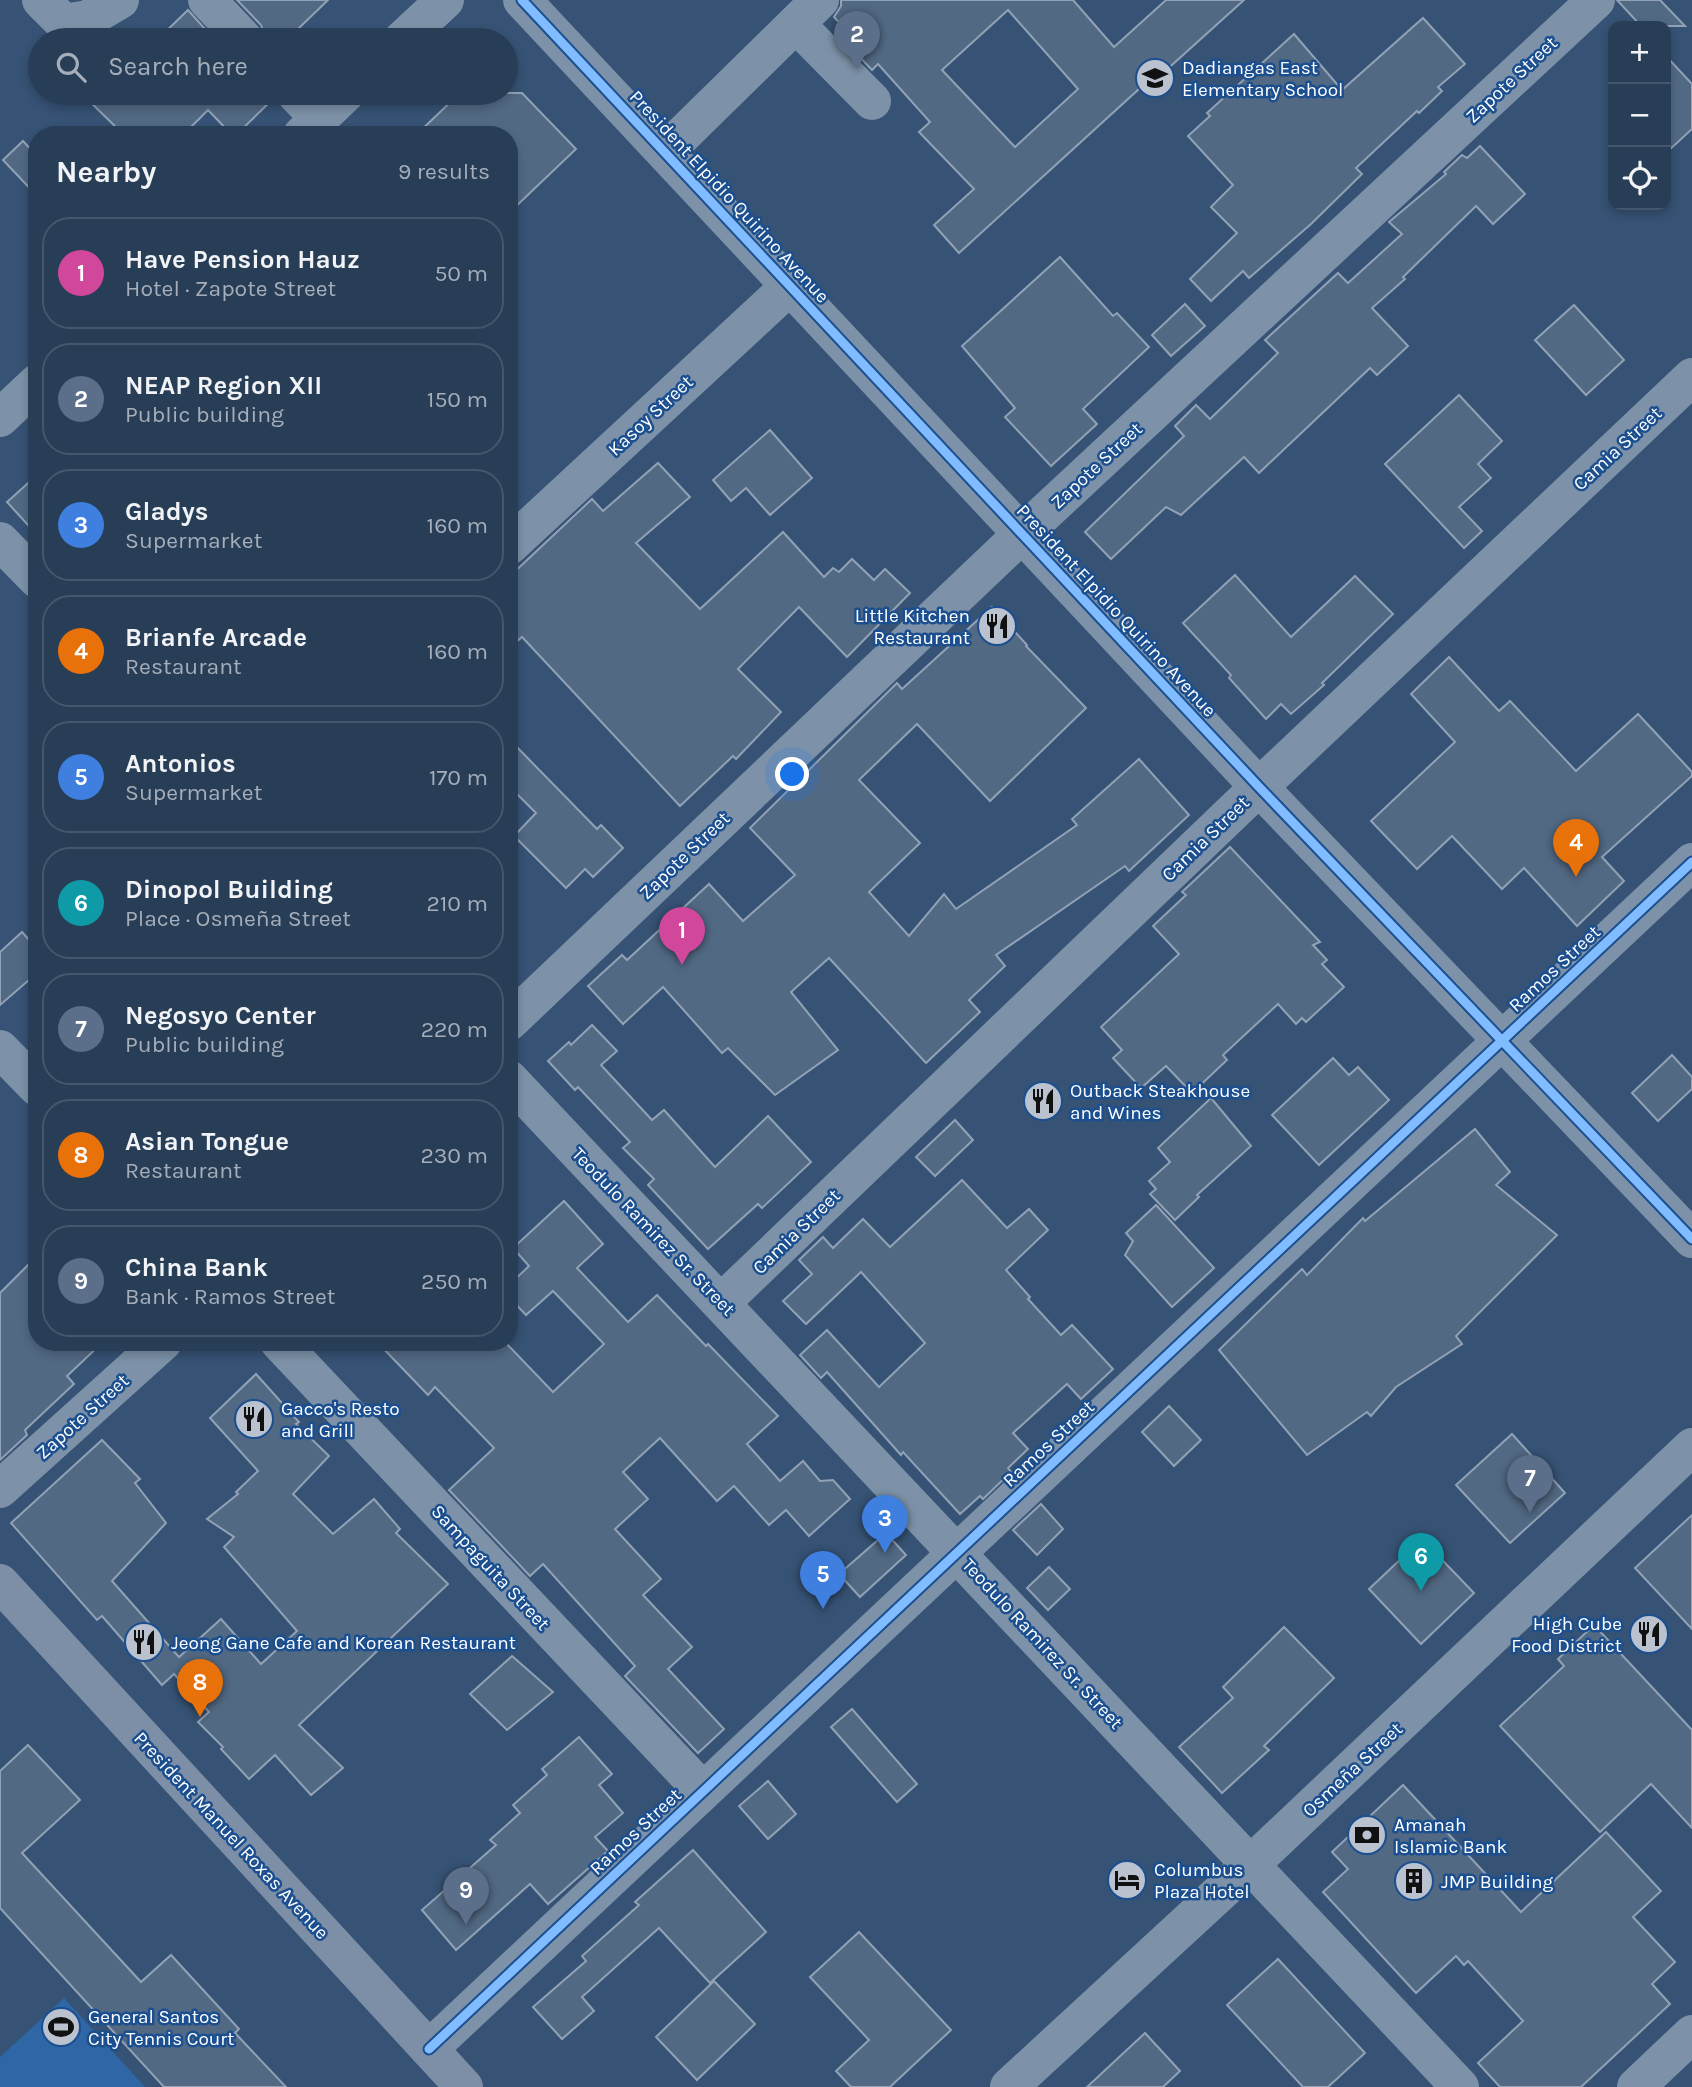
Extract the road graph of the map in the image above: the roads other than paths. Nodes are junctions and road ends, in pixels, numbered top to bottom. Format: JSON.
{"nodes":[{"id":1,"x":41,"y":0,"type":"edge"},
{"id":2,"x":120,"y":0,"type":"edge"},
{"id":3,"x":207,"y":0,"type":"edge"},
{"id":4,"x":445,"y":0,"type":"edge"},
{"id":5,"x":522,"y":0,"type":"edge"},
{"id":6,"x":1596,"y":0,"type":"edge"},
{"id":7,"x":808,"y":12,"type":"edge"},
{"id":8,"x":234,"y":28,"type":"edge"},
{"id":9,"x":415,"y":28,"type":"edge"},
{"id":10,"x":872,"y":101,"type":"dead end"},
{"id":11,"x":324,"y":105,"type":"edge"},
{"id":12,"x":305,"y":115,"type":"edge"},
{"id":13,"x":665,"y":152,"type":"junction"},
{"id":14,"x":791,"y":285,"type":"junction"},
{"id":15,"x":1692,"y":377,"type":"edge"},
{"id":16,"x":28,"y":392,"type":"edge"},
{"id":17,"x":0,"y":418,"type":"edge"},
{"id":18,"x":1022,"y":534,"type":"junction"},
{"id":19,"x":518,"y":538,"type":"edge"},
{"id":20,"x":0,"y":541,"type":"edge"},
{"id":21,"x":28,"y":570,"type":"edge"},
{"id":22,"x":1259,"y":787,"type":"junction"},
{"id":23,"x":1692,"y":862,"type":"edge"},
{"id":24,"x":518,"y":1013,"type":"edge"},
{"id":25,"x":1502,"y":1041,"type":"junction"},
{"id":26,"x":0,"y":1049,"type":"edge"},
{"id":27,"x":28,"y":1078,"type":"edge"},
{"id":28,"x":518,"y":1088,"type":"edge"},
{"id":29,"x":1692,"y":1239,"type":"edge"},
{"id":30,"x":722,"y":1302,"type":"junction"},
{"id":31,"x":153,"y":1351,"type":"edge"},
{"id":32,"x":287,"y":1351,"type":"edge"},
{"id":33,"x":1692,"y":1447,"type":"edge"},
{"id":34,"x":0,"y":1489,"type":"edge"},
{"id":35,"x":957,"y":1552,"type":"junction"},
{"id":36,"x":0,"y":1583,"type":"edge"},
{"id":37,"x":703,"y":1791,"type":"junction"},
{"id":38,"x":1251,"y":1864,"type":"junction"},
{"id":39,"x":1692,"y":2034,"type":"edge"},
{"id":40,"x":429,"y":2049,"type":"junction"},
{"id":41,"x":464,"y":2087,"type":"edge"},
{"id":42,"x":1009,"y":2087,"type":"edge"},
{"id":43,"x":1460,"y":2087,"type":"edge"},
{"id":44,"x":1636,"y":2087,"type":"edge"}],
"edges":[{"from":1,"to":2,"type":"street"},
{"from":3,"to":8,"type":"street"},
{"from":4,"to":9,"type":"street"},
{"from":5,"to":13,"type":"street","name":"President Elpidio Quirino Avenue"},
{"from":6,"to":18,"type":"street","name":"Zapote Street"},
{"from":7,"to":10,"type":"street"},
{"from":7,"to":13,"type":"street"},
{"from":11,"to":12,"type":"street"},
{"from":13,"to":14,"type":"street","name":"President Elpidio Quirino Avenue"},
{"from":14,"to":18,"type":"street","name":"President Elpidio Quirino Avenue"},
{"from":14,"to":19,"type":"street","name":"Kasoy Street"},
{"from":15,"to":22,"type":"street","name":"Camia Street"},
{"from":16,"to":17,"type":"street"},
{"from":18,"to":22,"type":"street","name":"President Elpidio Quirino Avenue"},
{"from":18,"to":24,"type":"street","name":"Zapote Street"},
{"from":20,"to":21,"type":"street"},
{"from":22,"to":25,"type":"street","name":"President Elpidio Quirino Avenue"},
{"from":22,"to":30,"type":"street","name":"Camia Street"},
{"from":23,"to":25,"type":"street","name":"Ramos Street"},
{"from":25,"to":29,"type":"street","name":"President Elpidio Quirino Avenue"},
{"from":25,"to":35,"type":"street","name":"Ramos Street"},
{"from":26,"to":27,"type":"street"},
{"from":28,"to":30,"type":"street","name":"Teodulo Ramirez Sr. Street"},
{"from":30,"to":35,"type":"street","name":"Teodulo Ramirez Sr. Street"},
{"from":31,"to":34,"type":"street","name":"Zapote Street"},
{"from":32,"to":37,"type":"street","name":"Sampaguita Street"},
{"from":33,"to":38,"type":"street","name":"Osmeña Street"},
{"from":35,"to":37,"type":"street","name":"Ramos Street"},
{"from":35,"to":38,"type":"street","name":"Teodulo Ramirez Sr. Street"},
{"from":36,"to":40,"type":"main road","name":"President Manuel Roxas Avenue"},
{"from":37,"to":40,"type":"street","name":"Ramos Street"},
{"from":38,"to":42,"type":"street","name":"Osmeña Street"},
{"from":38,"to":43,"type":"street","name":"Teodulo Ramirez Sr. Street"},
{"from":39,"to":44,"type":"street"},
{"from":40,"to":41,"type":"main road","name":"President Manuel Roxas Avenue"}]}
